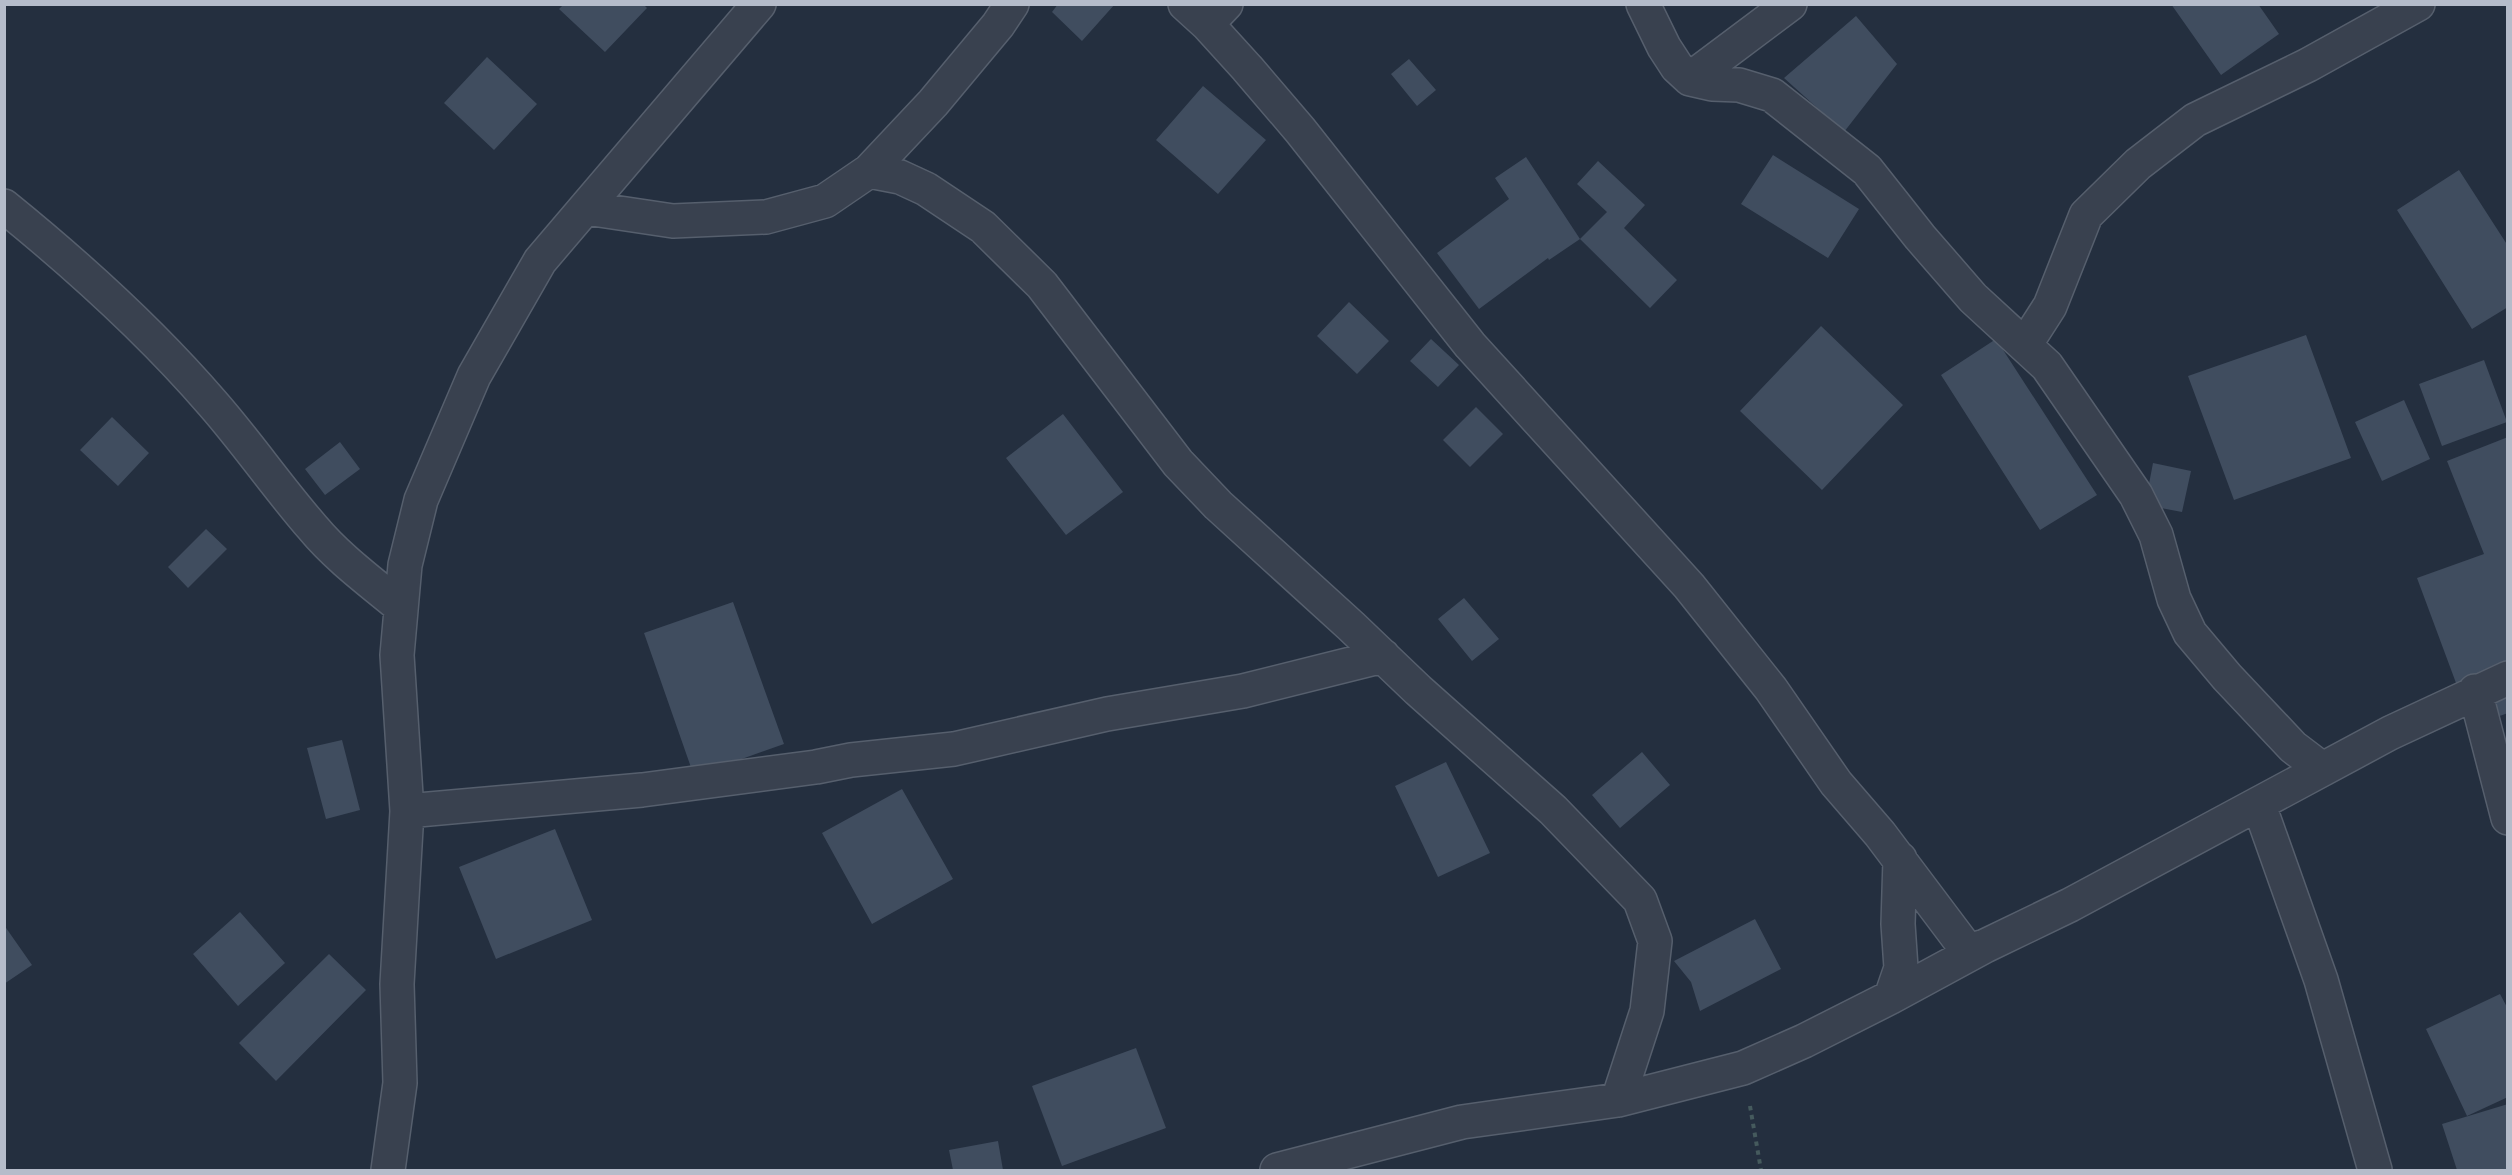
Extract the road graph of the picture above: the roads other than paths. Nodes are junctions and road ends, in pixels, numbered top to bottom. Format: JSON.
{"nodes":[{"id":1,"x":759,"y":4,"type":"edge"},
{"id":2,"x":1012,"y":4,"type":"edge"},
{"id":3,"x":1643,"y":4,"type":"edge"},
{"id":4,"x":1790,"y":4,"type":"edge"},
{"id":5,"x":2418,"y":4,"type":"edge"},
{"id":6,"x":1206,"y":11,"type":"edge"},
{"id":7,"x":1690,"y":79,"type":"junction"},
{"id":8,"x":869,"y":171,"type":"junction"},
{"id":9,"x":4,"y":206,"type":"edge"},
{"id":10,"x":586,"y":208,"type":"junction"},
{"id":11,"x":2025,"y":345,"type":"junction"},
{"id":12,"x":401,"y":607,"type":"junction"},
{"id":13,"x":1383,"y":656,"type":"junction"},
{"id":14,"x":2508,"y":678,"type":"edge"},
{"id":15,"x":2475,"y":691,"type":"junction"},
{"id":16,"x":2322,"y":769,"type":"junction"},
{"id":17,"x":2259,"y":805,"type":"junction"},
{"id":18,"x":407,"y":811,"type":"junction"},
{"id":19,"x":2508,"y":818,"type":"edge"},
{"id":20,"x":1900,"y":859,"type":"junction"},
{"id":21,"x":1985,"y":946,"type":"junction"},
{"id":22,"x":1891,"y":997,"type":"junction"},
{"id":23,"x":1618,"y":1100,"type":"junction"},
{"id":24,"x":388,"y":1170,"type":"edge"},
{"id":25,"x":1277,"y":1170,"type":"edge"},
{"id":26,"x":2375,"y":1170,"type":"edge"}],
"edges":[{"from":1,"to":10,"type":"street"},
{"from":2,"to":8,"type":"street"},
{"from":3,"to":7,"type":"street"},
{"from":4,"to":7,"type":"street"},
{"from":5,"to":11,"type":"street"},
{"from":6,"to":20,"type":"street"},
{"from":7,"to":11,"type":"street"},
{"from":8,"to":10,"type":"street"},
{"from":8,"to":13,"type":"street"},
{"from":9,"to":12,"type":"street"},
{"from":10,"to":12,"type":"street"},
{"from":11,"to":16,"type":"street"},
{"from":12,"to":18,"type":"street"},
{"from":13,"to":18,"type":"street"},
{"from":13,"to":23,"type":"street"},
{"from":14,"to":15,"type":"street"},
{"from":15,"to":16,"type":"street"},
{"from":15,"to":19,"type":"street"},
{"from":16,"to":17,"type":"street"},
{"from":17,"to":21,"type":"street"},
{"from":17,"to":26,"type":"street"},
{"from":18,"to":24,"type":"street"},
{"from":20,"to":21,"type":"street"},
{"from":20,"to":22,"type":"street"},
{"from":21,"to":22,"type":"street"},
{"from":22,"to":23,"type":"street"},
{"from":23,"to":25,"type":"street"}]}
